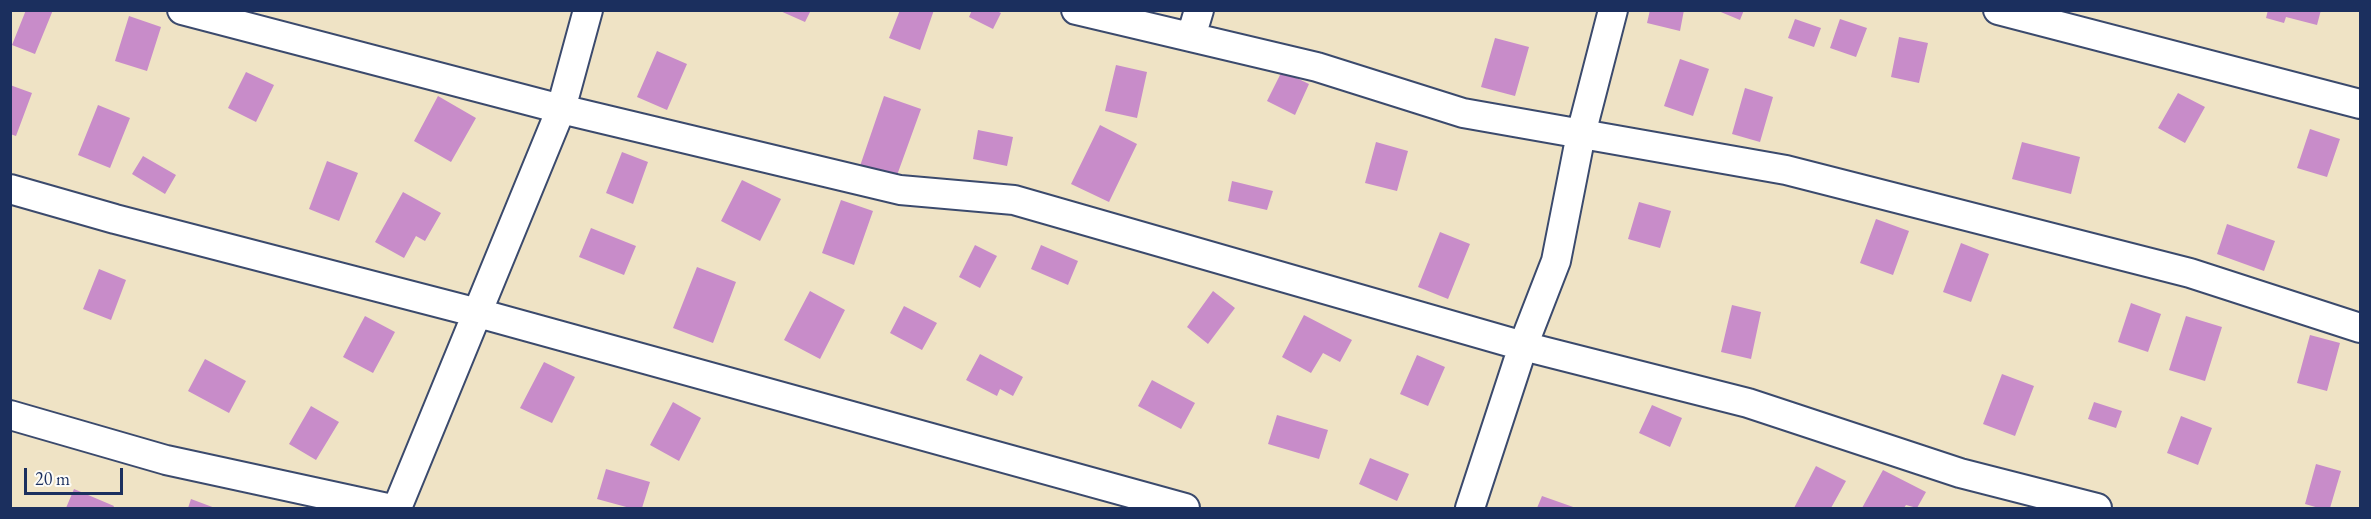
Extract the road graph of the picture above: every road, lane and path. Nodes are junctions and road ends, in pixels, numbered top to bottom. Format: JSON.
{"nodes":[{"id":1,"x":182,"y":10,"type":"edge"},
{"id":2,"x":588,"y":10,"type":"edge"},
{"id":3,"x":1076,"y":10,"type":"edge"},
{"id":4,"x":1613,"y":10,"type":"edge"},
{"id":5,"x":1998,"y":10,"type":"edge"},
{"id":6,"x":1195,"y":24,"type":"edge"},
{"id":7,"x":2361,"y":104,"type":"edge"},
{"id":8,"x":561,"y":109,"type":"junction"},
{"id":9,"x":1581,"y":134,"type":"junction"},
{"id":10,"x":10,"y":189,"type":"edge"},
{"id":11,"x":478,"y":313,"type":"junction"},
{"id":12,"x":2361,"y":328,"type":"edge"},
{"id":13,"x":1523,"y":346,"type":"junction"},
{"id":14,"x":10,"y":416,"type":"edge"},
{"id":15,"x":387,"y":508,"type":"edge"},
{"id":16,"x":397,"y":508,"type":"edge"},
{"id":17,"x":1185,"y":508,"type":"edge"},
{"id":18,"x":1470,"y":508,"type":"edge"},
{"id":19,"x":2097,"y":508,"type":"edge"}],
"edges":[{"from":1,"to":8,"type":"street"},
{"from":2,"to":8,"type":"street"},
{"from":3,"to":6,"type":"street"},
{"from":4,"to":9,"type":"street"},
{"from":5,"to":7,"type":"street"},
{"from":6,"to":9,"type":"street"},
{"from":8,"to":11,"type":"street"},
{"from":8,"to":13,"type":"street"},
{"from":9,"to":12,"type":"street"},
{"from":9,"to":13,"type":"street"},
{"from":10,"to":11,"type":"street"},
{"from":11,"to":16,"type":"street"},
{"from":11,"to":17,"type":"street"},
{"from":13,"to":18,"type":"street"},
{"from":13,"to":19,"type":"street"},
{"from":14,"to":15,"type":"street"}]}
